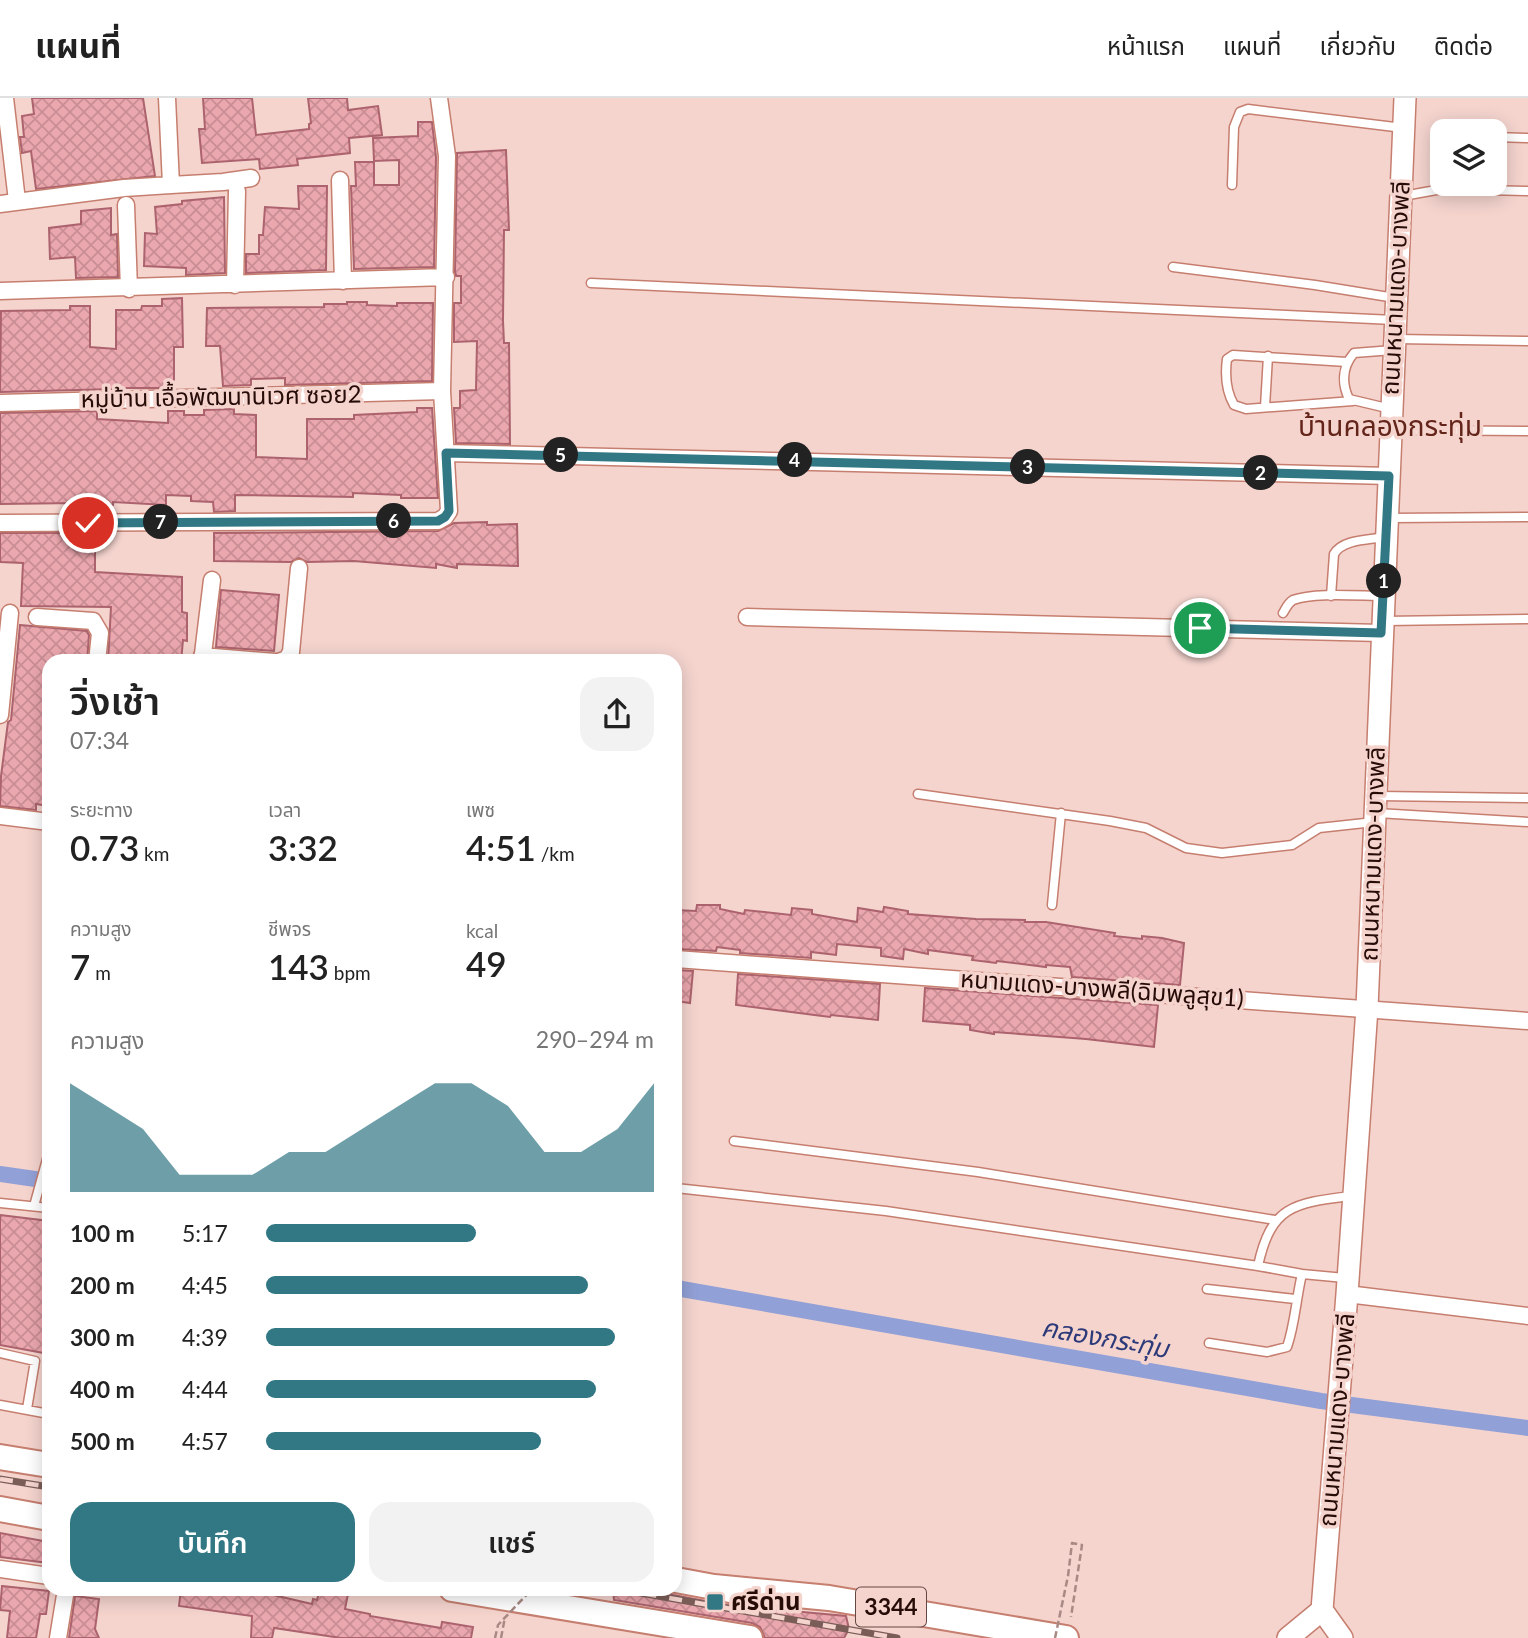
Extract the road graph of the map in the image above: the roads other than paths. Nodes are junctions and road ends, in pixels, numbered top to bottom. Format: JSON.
{"nodes":[{"id":1,"x":5,"y":98,"type":"edge"},
{"id":2,"x":167,"y":98,"type":"edge"},
{"id":3,"x":439,"y":98,"type":"edge"},
{"id":4,"x":1405,"y":98,"type":"edge"},
{"id":5,"x":1403,"y":128,"type":"junction"},
{"id":6,"x":1507,"y":137,"type":"edge"},
{"id":7,"x":1528,"y":138,"type":"edge"},
{"id":8,"x":251,"y":178,"type":"dead end"},
{"id":9,"x":340,"y":180,"type":"dead end"},
{"id":10,"x":171,"y":185,"type":"junction"},
{"id":11,"x":1232,"y":185,"type":"dead end"},
{"id":12,"x":1430,"y":189,"type":"edge"},
{"id":13,"x":1507,"y":190,"type":"edge"},
{"id":14,"x":237,"y":191,"type":"dead end"},
{"id":15,"x":1528,"y":191,"type":"edge"},
{"id":16,"x":1400,"y":197,"type":"junction"},
{"id":17,"x":17,"y":201,"type":"junction"},
{"id":18,"x":0,"y":204,"type":"edge"},
{"id":19,"x":126,"y":205,"type":"dead end"},
{"id":20,"x":1173,"y":267,"type":"dead end"},
{"id":21,"x":446,"y":277,"type":"junction"},
{"id":22,"x":344,"y":281,"type":"junction"},
{"id":23,"x":591,"y":283,"type":"dead end"},
{"id":24,"x":235,"y":285,"type":"junction"},
{"id":25,"x":129,"y":289,"type":"junction"},
{"id":26,"x":0,"y":291,"type":"edge"},
{"id":27,"x":1395,"y":298,"type":"junction"},
{"id":28,"x":1394,"y":336,"type":"junction"},
{"id":29,"x":1528,"y":341,"type":"edge"},
{"id":30,"x":1268,"y":356,"type":"junction"},
{"id":31,"x":1347,"y":362,"type":"junction"},
{"id":32,"x":442,"y":391,"type":"junction"},
{"id":33,"x":1353,"y":401,"type":"junction"},
{"id":34,"x":0,"y":403,"type":"edge"},
{"id":35,"x":1265,"y":407,"type":"junction"},
{"id":36,"x":1390,"y":420,"type":"junction"},
{"id":37,"x":1528,"y":431,"type":"edge"},
{"id":38,"x":446,"y":453,"type":"junction"},
{"id":39,"x":1389,"y":476,"type":"junction"},
{"id":40,"x":1528,"y":517,"type":"edge"},
{"id":41,"x":0,"y":523,"type":"edge"},
{"id":42,"x":1387,"y":528,"type":"junction"},
{"id":43,"x":299,"y":568,"type":"dead end"},
{"id":44,"x":212,"y":580,"type":"dead end"},
{"id":45,"x":1331,"y":596,"type":"junction"},
{"id":46,"x":1383,"y":596,"type":"junction"},
{"id":47,"x":10,"y":613,"type":"dead end"},
{"id":48,"x":1283,"y":613,"type":"dead end"},
{"id":49,"x":37,"y":617,"type":"dead end"},
{"id":50,"x":747,"y":617,"type":"dead end"},
{"id":51,"x":1528,"y":619,"type":"edge"},
{"id":52,"x":1382,"y":627,"type":"junction"},
{"id":53,"x":98,"y":654,"type":"edge"},
{"id":54,"x":203,"y":654,"type":"edge"},
{"id":55,"x":290,"y":654,"type":"edge"},
{"id":56,"x":0,"y":715,"type":"edge"},
{"id":57,"x":918,"y":794,"type":"dead end"},
{"id":58,"x":1528,"y":799,"type":"edge"},
{"id":59,"x":1374,"y":810,"type":"junction"},
{"id":60,"x":1061,"y":813,"type":"junction"},
{"id":61,"x":0,"y":816,"type":"edge"},
{"id":62,"x":42,"y":821,"type":"edge"},
{"id":63,"x":1528,"y":822,"type":"edge"},
{"id":64,"x":1052,"y":905,"type":"dead end"},
{"id":65,"x":682,"y":959,"type":"edge"},
{"id":66,"x":1367,"y":1007,"type":"junction"},
{"id":67,"x":1528,"y":1021,"type":"edge"},
{"id":68,"x":734,"y":1142,"type":"dead end"},
{"id":69,"x":42,"y":1175,"type":"edge"},
{"id":70,"x":682,"y":1189,"type":"edge"},
{"id":71,"x":1354,"y":1196,"type":"junction"},
{"id":72,"x":0,"y":1203,"type":"edge"},
{"id":73,"x":34,"y":1206,"type":"junction"},
{"id":74,"x":42,"y":1207,"type":"edge"},
{"id":75,"x":1275,"y":1220,"type":"junction"},
{"id":76,"x":1258,"y":1266,"type":"junction"},
{"id":77,"x":1302,"y":1274,"type":"junction"},
{"id":78,"x":1348,"y":1286,"type":"junction"},
{"id":79,"x":1207,"y":1289,"type":"dead end"},
{"id":80,"x":1295,"y":1300,"type":"junction"},
{"id":81,"x":1528,"y":1316,"type":"edge"},
{"id":82,"x":1209,"y":1343,"type":"dead end"},
{"id":83,"x":0,"y":1353,"type":"edge"},
{"id":84,"x":0,"y":1405,"type":"edge"},
{"id":85,"x":27,"y":1409,"type":"junction"},
{"id":86,"x":42,"y":1412,"type":"edge"},
{"id":87,"x":0,"y":1457,"type":"edge"},
{"id":88,"x":42,"y":1464,"type":"edge"},
{"id":89,"x":0,"y":1510,"type":"edge"},
{"id":90,"x":42,"y":1517,"type":"edge"},
{"id":91,"x":0,"y":1569,"type":"edge"},
{"id":92,"x":42,"y":1575,"type":"edge"},
{"id":93,"x":682,"y":1581,"type":"edge"},
{"id":94,"x":714,"y":1587,"type":"junction"},
{"id":95,"x":65,"y":1596,"type":"edge"},
{"id":96,"x":494,"y":1596,"type":"edge"},
{"id":97,"x":1322,"y":1610,"type":"junction"},
{"id":98,"x":1068,"y":1632,"type":"edge"},
{"id":99,"x":713,"y":1633,"type":"junction"},
{"id":100,"x":58,"y":1638,"type":"edge"},
{"id":101,"x":738,"y":1638,"type":"edge"},
{"id":102,"x":750,"y":1638,"type":"edge"},
{"id":103,"x":978,"y":1638,"type":"edge"},
{"id":104,"x":1289,"y":1638,"type":"edge"},
{"id":105,"x":1342,"y":1638,"type":"edge"}],
"edges":[{"from":1,"to":17,"type":"street"},
{"from":2,"to":10,"type":"street"},
{"from":3,"to":21,"type":"street"},
{"from":4,"to":5,"type":"main road","name":"ถนนหนามแดง-บางพลี"},
{"from":5,"to":11,"type":"lane"},
{"from":5,"to":16,"type":"main road","name":"ถนนหนามแดง-บางพลี"},
{"from":6,"to":7,"type":"lane"},
{"from":8,"to":10,"type":"street"},
{"from":9,"to":22,"type":"street"},
{"from":10,"to":17,"type":"street"},
{"from":12,"to":16,"type":"lane"},
{"from":13,"to":15,"type":"lane"},
{"from":14,"to":24,"type":"street"},
{"from":16,"to":27,"type":"main road","name":"ถนนหนามแดง-บางพลี"},
{"from":17,"to":18,"type":"street"},
{"from":19,"to":25,"type":"street"},
{"from":20,"to":27,"type":"lane"},
{"from":21,"to":22,"type":"street"},
{"from":21,"to":32,"type":"street"},
{"from":22,"to":24,"type":"street"},
{"from":23,"to":28,"type":"lane"},
{"from":24,"to":25,"type":"street"},
{"from":25,"to":26,"type":"street"},
{"from":27,"to":28,"type":"main road","name":"ถนนหนามแดง-บางพลี"},
{"from":28,"to":29,"type":"lane"},
{"from":28,"to":31,"type":"lane"},
{"from":28,"to":36,"type":"main road","name":"ถนนหนามแดง-บางพลี"},
{"from":30,"to":31,"type":"lane"},
{"from":30,"to":35,"type":"lane"},
{"from":30,"to":35,"type":"lane"},
{"from":31,"to":33,"type":"lane"},
{"from":32,"to":34,"type":"street","name":"หมู่บ้าน เอื้อพัฒนานิเวศ ซอย2"},
{"from":32,"to":38,"type":"street"},
{"from":33,"to":35,"type":"lane"},
{"from":33,"to":36,"type":"lane"},
{"from":36,"to":37,"type":"lane"},
{"from":36,"to":39,"type":"main road","name":"ถนนหนามแดง-บางพลี"},
{"from":38,"to":39,"type":"street"},
{"from":38,"to":41,"type":"street"},
{"from":39,"to":42,"type":"main road","name":"ถนนหนามแดง-บางพลี"},
{"from":40,"to":42,"type":"lane"},
{"from":42,"to":45,"type":"lane"},
{"from":42,"to":46,"type":"main road","name":"ถนนหนามแดง-บางพลี"},
{"from":43,"to":55,"type":"street"},
{"from":44,"to":54,"type":"street"},
{"from":45,"to":46,"type":"lane"},
{"from":45,"to":48,"type":"lane"},
{"from":46,"to":52,"type":"main road","name":"ถนนหนามแดง-บางพลี"},
{"from":47,"to":56,"type":"street"},
{"from":49,"to":53,"type":"street"},
{"from":50,"to":52,"type":"street"},
{"from":51,"to":52,"type":"lane"},
{"from":52,"to":59,"type":"main road","name":"ถนนหนามแดง-บางพลี"},
{"from":57,"to":60,"type":"lane"},
{"from":58,"to":59,"type":"lane"},
{"from":59,"to":60,"type":"lane"},
{"from":59,"to":63,"type":"lane"},
{"from":59,"to":66,"type":"main road","name":"ถนนหนามแดง-บางพลี"},
{"from":60,"to":64,"type":"lane"},
{"from":61,"to":62,"type":"street"},
{"from":65,"to":66,"type":"street","name":"หนามแดง-บางพลี(ฉิมพลูสุข1)"},
{"from":66,"to":67,"type":"street","name":"หนามแดง-บางพลี(ฉิมพลูสุข1)"},
{"from":66,"to":71,"type":"main road","name":"ถนนหนามแดง-บางพลี"},
{"from":68,"to":75,"type":"lane"},
{"from":69,"to":73,"type":"lane"},
{"from":70,"to":76,"type":"lane"},
{"from":71,"to":75,"type":"lane"},
{"from":71,"to":78,"type":"main road","name":"ถนนหนามแดง-บางพลี"},
{"from":72,"to":73,"type":"lane"},
{"from":73,"to":74,"type":"lane"},
{"from":75,"to":76,"type":"lane"},
{"from":76,"to":77,"type":"lane"},
{"from":77,"to":78,"type":"lane"},
{"from":77,"to":80,"type":"lane"},
{"from":78,"to":81,"type":"street"},
{"from":78,"to":97,"type":"main road","name":"ถนนหนามแดง-บางพลี"},
{"from":79,"to":80,"type":"lane"},
{"from":80,"to":82,"type":"lane"},
{"from":83,"to":85,"type":"lane"},
{"from":84,"to":85,"type":"lane"},
{"from":85,"to":86,"type":"lane"},
{"from":87,"to":88,"type":"main road"},
{"from":89,"to":90,"type":"main road"},
{"from":91,"to":92,"type":"street"},
{"from":93,"to":94,"type":"main road","number":"3344"},
{"from":94,"to":98,"type":"main road","number":"3344"},
{"from":94,"to":103,"type":"main road","number":"3344"},
{"from":95,"to":100,"type":"street"},
{"from":96,"to":99,"type":"main road"},
{"from":97,"to":104,"type":"main road"},
{"from":97,"to":105,"type":"main road"},
{"from":99,"to":101,"type":"main road"},
{"from":99,"to":102,"type":"main road"}]}
